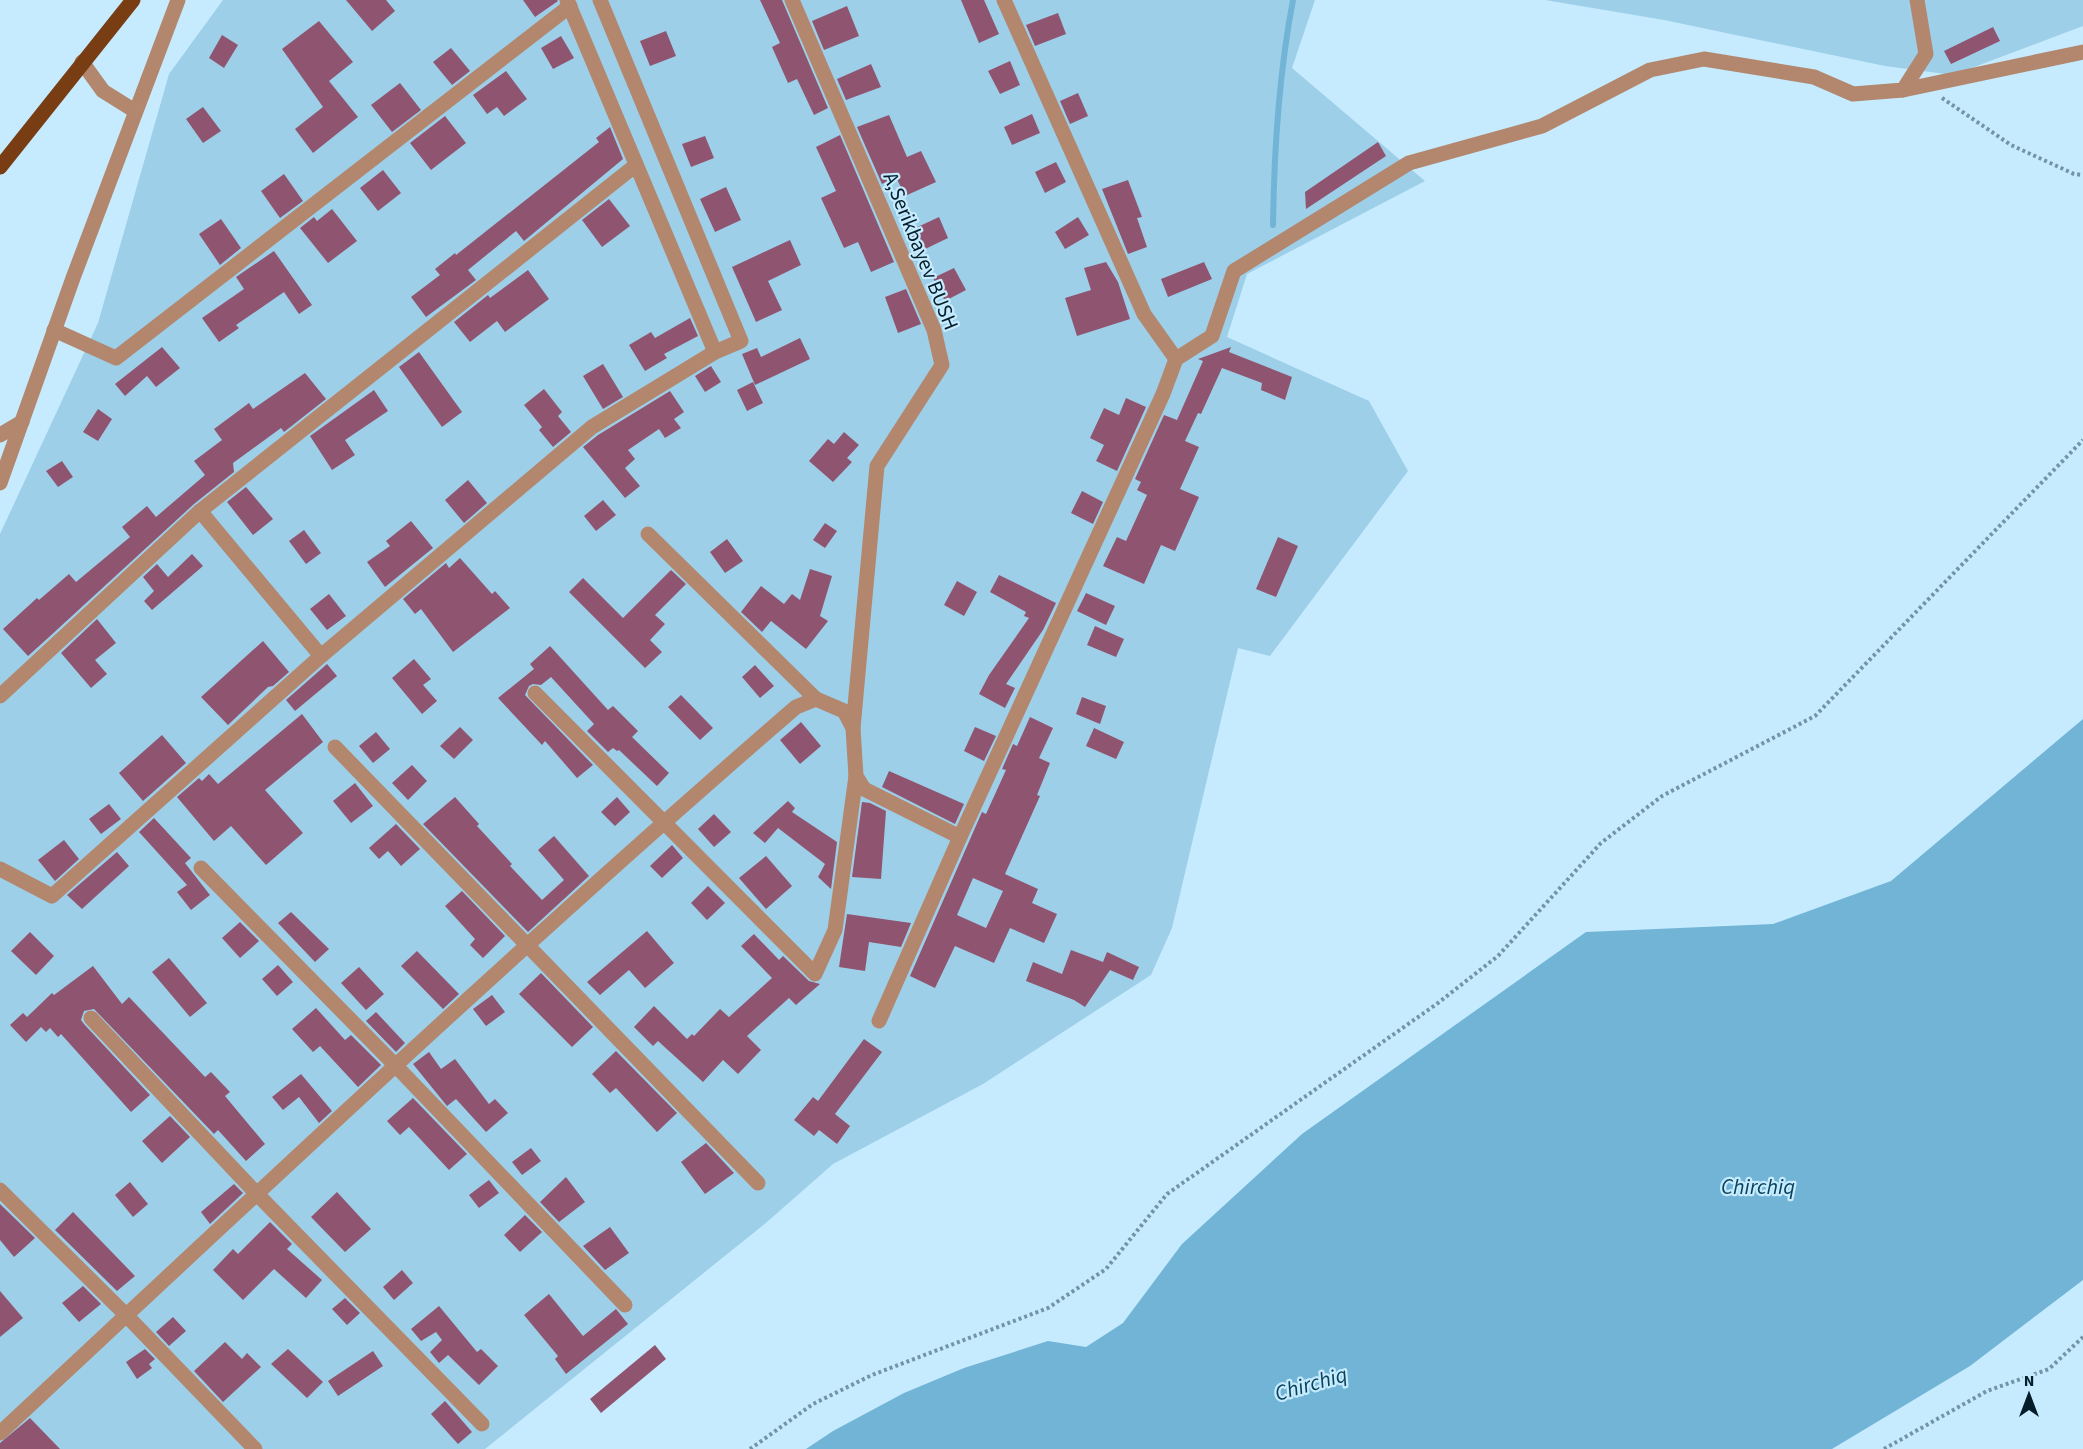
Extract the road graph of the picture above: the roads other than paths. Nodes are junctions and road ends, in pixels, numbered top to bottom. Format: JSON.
{"nodes":[{"id":1,"x":133,"y":0,"type":"edge"},
{"id":2,"x":178,"y":0,"type":"edge"},
{"id":3,"x":600,"y":0,"type":"edge"},
{"id":4,"x":792,"y":0,"type":"edge"},
{"id":5,"x":1004,"y":0,"type":"edge"},
{"id":6,"x":1917,"y":0,"type":"edge"},
{"id":7,"x":568,"y":3,"type":"edge"},
{"id":8,"x":2083,"y":52,"type":"edge"},
{"id":9,"x":82,"y":62,"type":"junction"},
{"id":10,"x":1903,"y":90,"type":"junction"},
{"id":11,"x":135,"y":111,"type":"junction"},
{"id":12,"x":636,"y":165,"type":"junction"},
{"id":13,"x":0,"y":167,"type":"edge"},
{"id":14,"x":54,"y":330,"type":"junction"},
{"id":15,"x":715,"y":351,"type":"junction"},
{"id":16,"x":1176,"y":359,"type":"junction"},
{"id":17,"x":22,"y":422,"type":"junction"},
{"id":18,"x":0,"y":435,"type":"edge"},
{"id":19,"x":0,"y":483,"type":"edge"},
{"id":20,"x":200,"y":511,"type":"junction"},
{"id":21,"x":648,"y":534,"type":"dead end"},
{"id":22,"x":321,"y":656,"type":"junction"},
{"id":23,"x":535,"y":693,"type":"dead end"},
{"id":24,"x":0,"y":696,"type":"edge"},
{"id":25,"x":816,"y":699,"type":"junction"},
{"id":26,"x":853,"y":728,"type":"junction"},
{"id":27,"x":335,"y":747,"type":"dead end"},
{"id":28,"x":856,"y":776,"type":"junction"},
{"id":29,"x":663,"y":822,"type":"junction"},
{"id":30,"x":960,"y":837,"type":"junction"},
{"id":31,"x":201,"y":868,"type":"dead end"},
{"id":32,"x":0,"y":869,"type":"edge"},
{"id":33,"x":528,"y":945,"type":"junction"},
{"id":34,"x":90,"y":1018,"type":"dead end"},
{"id":35,"x":879,"y":1021,"type":"dead end"},
{"id":36,"x":396,"y":1066,"type":"junction"},
{"id":37,"x":758,"y":1183,"type":"dead end"},
{"id":38,"x":0,"y":1190,"type":"edge"},
{"id":39,"x":257,"y":1194,"type":"junction"},
{"id":40,"x":625,"y":1305,"type":"dead end"},
{"id":41,"x":126,"y":1315,"type":"junction"},
{"id":42,"x":483,"y":1424,"type":"dead end"},
{"id":43,"x":0,"y":1432,"type":"edge"},
{"id":44,"x":255,"y":1449,"type":"edge"}],
"edges":[{"from":1,"to":9,"type":"main road"},
{"from":2,"to":11,"type":"street"},
{"from":3,"to":15,"type":"street"},
{"from":4,"to":26,"type":"street","name":"A,Serikbayev BUSH"},
{"from":5,"to":16,"type":"street"},
{"from":6,"to":10,"type":"street"},
{"from":7,"to":12,"type":"street"},
{"from":7,"to":14,"type":"street"},
{"from":8,"to":10,"type":"street"},
{"from":9,"to":11,"type":"street"},
{"from":9,"to":13,"type":"main road"},
{"from":10,"to":16,"type":"street"},
{"from":11,"to":14,"type":"street"},
{"from":12,"to":15,"type":"street"},
{"from":12,"to":20,"type":"street"},
{"from":14,"to":17,"type":"street"},
{"from":15,"to":22,"type":"street"},
{"from":16,"to":30,"type":"street"},
{"from":17,"to":18,"type":"street"},
{"from":17,"to":19,"type":"street"},
{"from":20,"to":22,"type":"street"},
{"from":20,"to":24,"type":"street"},
{"from":21,"to":25,"type":"street"},
{"from":22,"to":32,"type":"street"},
{"from":23,"to":29,"type":"street"},
{"from":25,"to":26,"type":"street"},
{"from":25,"to":29,"type":"street"},
{"from":26,"to":28,"type":"street","name":"A,Serikbayev BUSH"},
{"from":27,"to":33,"type":"street"},
{"from":28,"to":29,"type":"street","name":"A,Serikbayev BUSH"},
{"from":28,"to":30,"type":"street"},
{"from":29,"to":33,"type":"street"},
{"from":30,"to":35,"type":"street"},
{"from":31,"to":36,"type":"street"},
{"from":33,"to":36,"type":"street"},
{"from":33,"to":37,"type":"street"},
{"from":34,"to":39,"type":"street"},
{"from":36,"to":39,"type":"street"},
{"from":36,"to":40,"type":"street"},
{"from":38,"to":41,"type":"street"},
{"from":39,"to":41,"type":"street"},
{"from":39,"to":42,"type":"street"},
{"from":41,"to":43,"type":"street"},
{"from":41,"to":44,"type":"street"}]}
